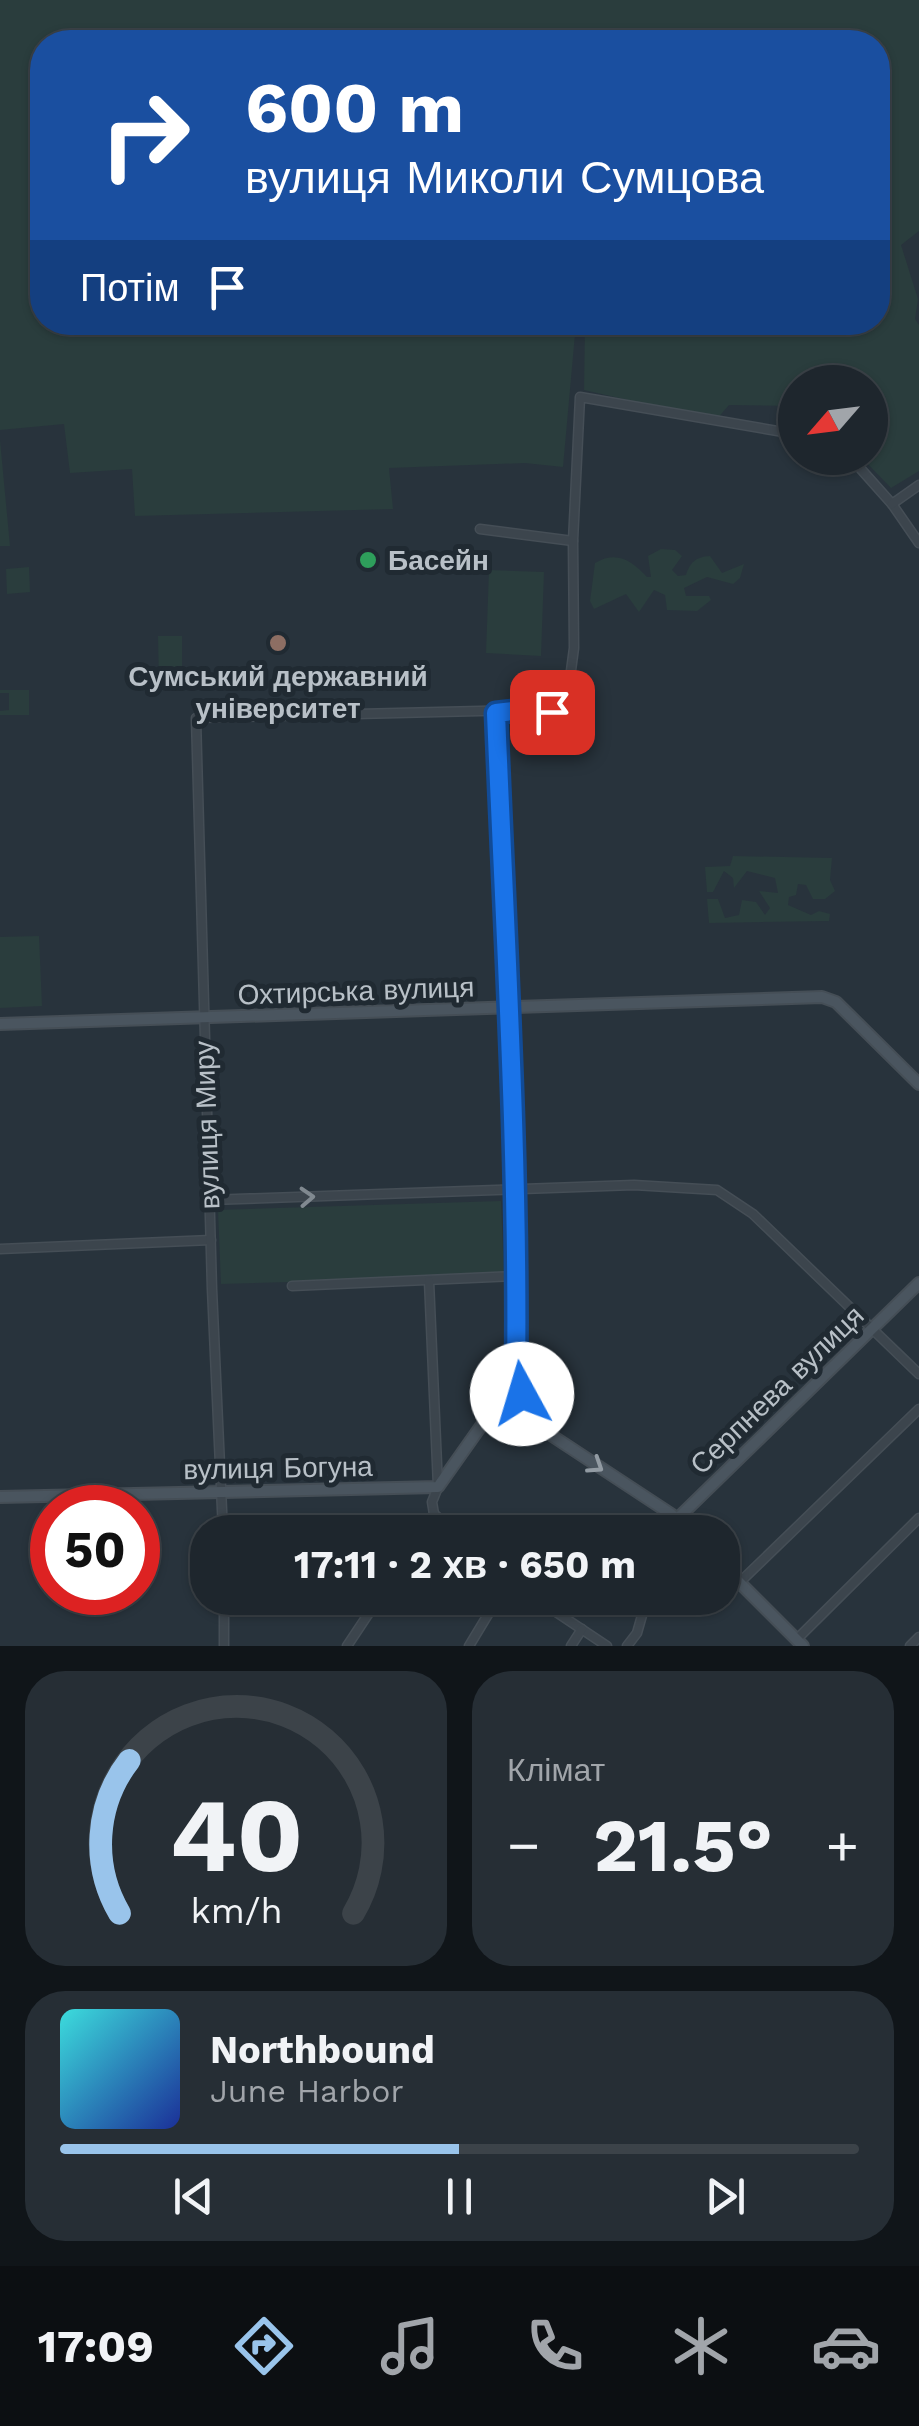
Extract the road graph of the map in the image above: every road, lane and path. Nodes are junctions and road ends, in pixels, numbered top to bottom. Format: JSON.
{"nodes":[{"id":1,"x":778,"y":431,"type":"edge"},
{"id":2,"x":866,"y":475,"type":"edge"},
{"id":3,"x":919,"y":485,"type":"edge"},
{"id":4,"x":892,"y":504,"type":"junction"},
{"id":5,"x":480,"y":529,"type":"dead end"},
{"id":6,"x":573,"y":541,"type":"junction"},
{"id":7,"x":919,"y":543,"type":"edge"},
{"id":8,"x":571,"y":678,"type":"junction"},
{"id":9,"x":521,"y":710,"type":"junction"},
{"id":10,"x":496,"y":713,"type":"junction"},
{"id":11,"x":507,"y":1009,"type":"junction"},
{"id":12,"x":204,"y":1018,"type":"junction"},
{"id":13,"x":0,"y":1024,"type":"edge"},
{"id":14,"x":919,"y":1084,"type":"edge"},
{"id":15,"x":517,"y":1188,"type":"junction"},
{"id":16,"x":210,"y":1200,"type":"junction"},
{"id":17,"x":211,"y":1240,"type":"junction"},
{"id":18,"x":0,"y":1249,"type":"edge"},
{"id":19,"x":517,"y":1276,"type":"junction"},
{"id":20,"x":430,"y":1281,"type":"junction"},
{"id":21,"x":919,"y":1283,"type":"edge"},
{"id":22,"x":292,"y":1286,"type":"dead end"},
{"id":23,"x":873,"y":1328,"type":"junction"},
{"id":24,"x":919,"y":1374,"type":"edge"},
{"id":25,"x":516,"y":1382,"type":"junction"},
{"id":26,"x":919,"y":1408,"type":"edge"},
{"id":27,"x":502,"y":1410,"type":"junction"},
{"id":28,"x":516,"y":1412,"type":"junction"},
{"id":29,"x":438,"y":1487,"type":"junction"},
{"id":30,"x":222,"y":1492,"type":"junction"},
{"id":31,"x":0,"y":1498,"type":"edge"},
{"id":32,"x":434,"y":1514,"type":"edge"},
{"id":33,"x":222,"y":1515,"type":"edge"},
{"id":34,"x":664,"y":1515,"type":"edge"},
{"id":35,"x":683,"y":1515,"type":"edge"},
{"id":36,"x":919,"y":1518,"type":"edge"},
{"id":37,"x":740,"y":1582,"type":"joint"},
{"id":38,"x":224,"y":1615,"type":"edge"},
{"id":39,"x":368,"y":1615,"type":"edge"},
{"id":40,"x":487,"y":1615,"type":"edge"},
{"id":41,"x":560,"y":1615,"type":"edge"},
{"id":42,"x":642,"y":1615,"type":"edge"},
{"id":43,"x":582,"y":1630,"type":"junction"},
{"id":44,"x":919,"y":1637,"type":"edge"},
{"id":45,"x":800,"y":1643,"type":"edge"},
{"id":46,"x":224,"y":1646,"type":"edge"},
{"id":47,"x":348,"y":1646,"type":"edge"},
{"id":48,"x":468,"y":1646,"type":"edge"},
{"id":49,"x":572,"y":1646,"type":"edge"},
{"id":50,"x":607,"y":1646,"type":"edge"},
{"id":51,"x":627,"y":1646,"type":"edge"},
{"id":52,"x":910,"y":1646,"type":"edge"}],
"edges":[{"from":1,"to":6,"type":"street"},
{"from":2,"to":4,"type":"street"},
{"from":3,"to":4,"type":"street"},
{"from":4,"to":7,"type":"street"},
{"from":5,"to":6,"type":"street"},
{"from":6,"to":8,"type":"street"},
{"from":8,"to":9,"type":"street"},
{"from":8,"to":9,"type":"street"},
{"from":9,"to":10,"type":"street"},
{"from":10,"to":11,"type":"street"},
{"from":10,"to":12,"type":"street","name":"вулиця Миру"},
{"from":11,"to":12,"type":"main road","name":"Охтирська вулиця"},
{"from":11,"to":14,"type":"main road","name":"Охтирська вулиця"},
{"from":11,"to":15,"type":"street"},
{"from":12,"to":13,"type":"main road","name":"Охтирська вулиця"},
{"from":12,"to":16,"type":"street","name":"вулиця Миру"},
{"from":16,"to":15,"type":"street","one_way":true},
{"from":15,"to":19,"type":"street"},
{"from":15,"to":23,"type":"street"},
{"from":16,"to":17,"type":"street","name":"вулиця Миру"},
{"from":17,"to":18,"type":"street"},
{"from":17,"to":30,"type":"street","name":"вулиця Миру"},
{"from":19,"to":20,"type":"street"},
{"from":19,"to":25,"type":"street"},
{"from":20,"to":22,"type":"street"},
{"from":20,"to":29,"type":"street"},
{"from":21,"to":23,"type":"main road","name":"Серпнева вулиця"},
{"from":23,"to":24,"type":"street"},
{"from":23,"to":35,"type":"main road","name":"Серпнева вулиця"},
{"from":25,"to":27,"type":"main road"},
{"from":25,"to":28,"type":"main road"},
{"from":26,"to":37,"type":"street"},
{"from":27,"to":28,"type":"main road"},
{"from":27,"to":29,"type":"main road"},
{"from":28,"to":34,"type":"main road","one_way":true},
{"from":29,"to":30,"type":"main road","name":"вулиця Богуна"},
{"from":29,"to":32,"type":"street"},
{"from":30,"to":31,"type":"main road","name":"вулиця Богуна"},
{"from":30,"to":33,"type":"street","name":"вулиця Миру"},
{"from":36,"to":45,"type":"street"},
{"from":37,"to":45,"type":"main road"},
{"from":38,"to":46,"type":"street"},
{"from":39,"to":47,"type":"street"},
{"from":40,"to":48,"type":"street"},
{"from":41,"to":43,"type":"street"},
{"from":42,"to":51,"type":"street"},
{"from":43,"to":49,"type":"street"},
{"from":43,"to":50,"type":"street"},
{"from":44,"to":52,"type":"street"}]}
